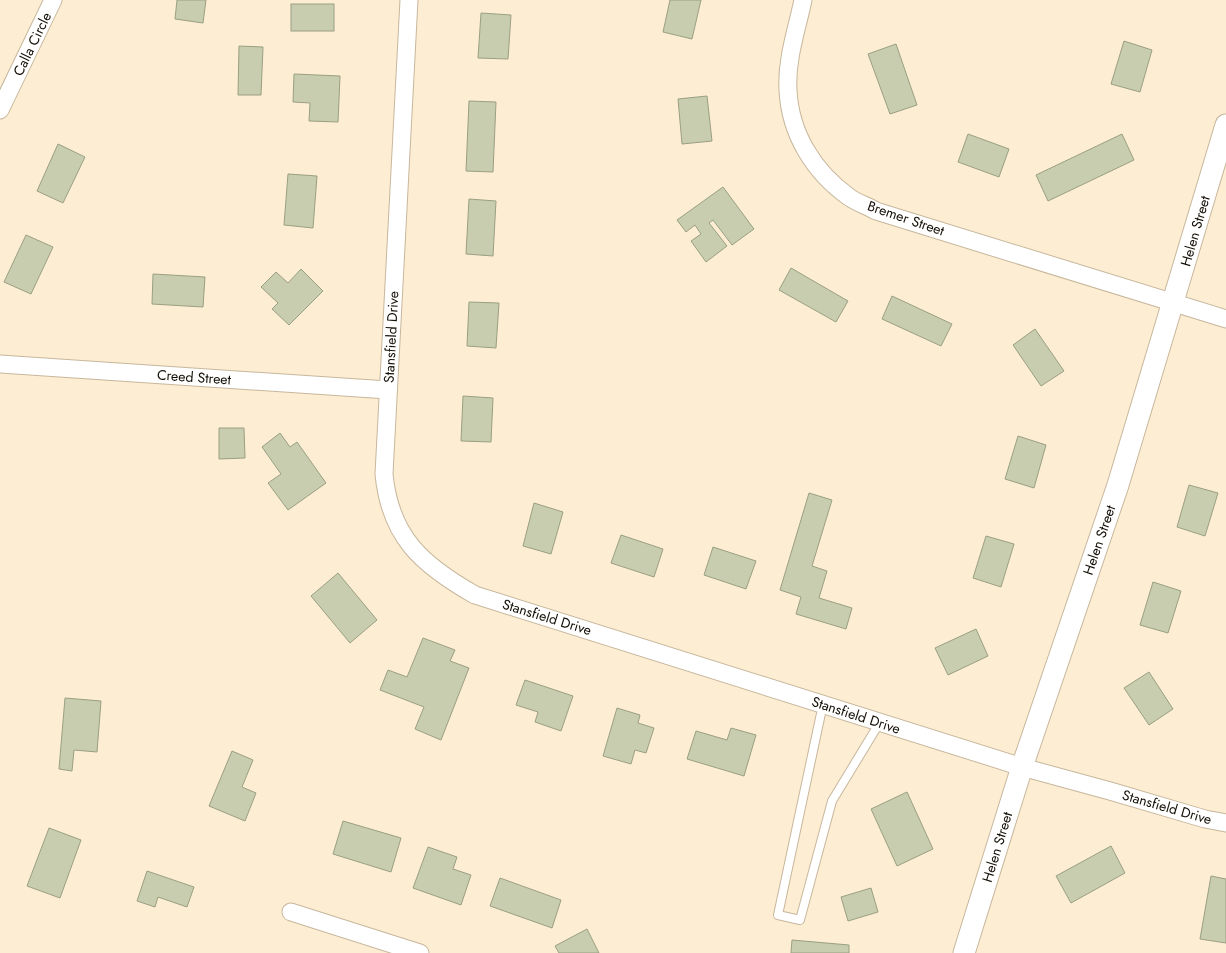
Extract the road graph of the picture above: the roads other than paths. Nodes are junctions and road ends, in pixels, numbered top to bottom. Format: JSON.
{"nodes":[{"id":1,"x":53,"y":0,"type":"edge"},
{"id":2,"x":409,"y":0,"type":"edge"},
{"id":3,"x":803,"y":0,"type":"edge"},
{"id":4,"x":0,"y":110,"type":"edge"},
{"id":5,"x":1226,"y":125,"type":"edge"},
{"id":6,"x":1174,"y":302,"type":"junction"},
{"id":7,"x":1226,"y":319,"type":"edge"},
{"id":8,"x":0,"y":364,"type":"edge"},
{"id":9,"x":388,"y":390,"type":"junction"},
{"id":10,"x":823,"y":704,"type":"junction"},
{"id":11,"x":880,"y":722,"type":"junction"},
{"id":12,"x":1022,"y":767,"type":"junction"},
{"id":13,"x":1226,"y":823,"type":"edge"},
{"id":14,"x":291,"y":912,"type":"dead end"},
{"id":15,"x":420,"y":953,"type":"edge"},
{"id":16,"x":964,"y":953,"type":"edge"}],
"edges":[{"from":1,"to":4,"type":"street","name":"Calla Circle"},
{"from":2,"to":9,"type":"street","name":"Stansfield Drive"},
{"from":3,"to":6,"type":"street","name":"Bremer Street"},
{"from":5,"to":6,"type":"street","name":"Helen Street"},
{"from":6,"to":7,"type":"street","name":"Bremer Street"},
{"from":6,"to":12,"type":"street","name":"Helen Street"},
{"from":8,"to":9,"type":"street","name":"Creed Street"},
{"from":9,"to":10,"type":"street","name":"Stansfield Drive"},
{"from":10,"to":11,"type":"street","name":"Stansfield Drive"},
{"from":10,"to":11,"type":"lane"},
{"from":11,"to":12,"type":"street","name":"Stansfield Drive"},
{"from":12,"to":13,"type":"street","name":"Stansfield Drive"},
{"from":12,"to":16,"type":"street","name":"Helen Street"},
{"from":14,"to":15,"type":"street"}]}
